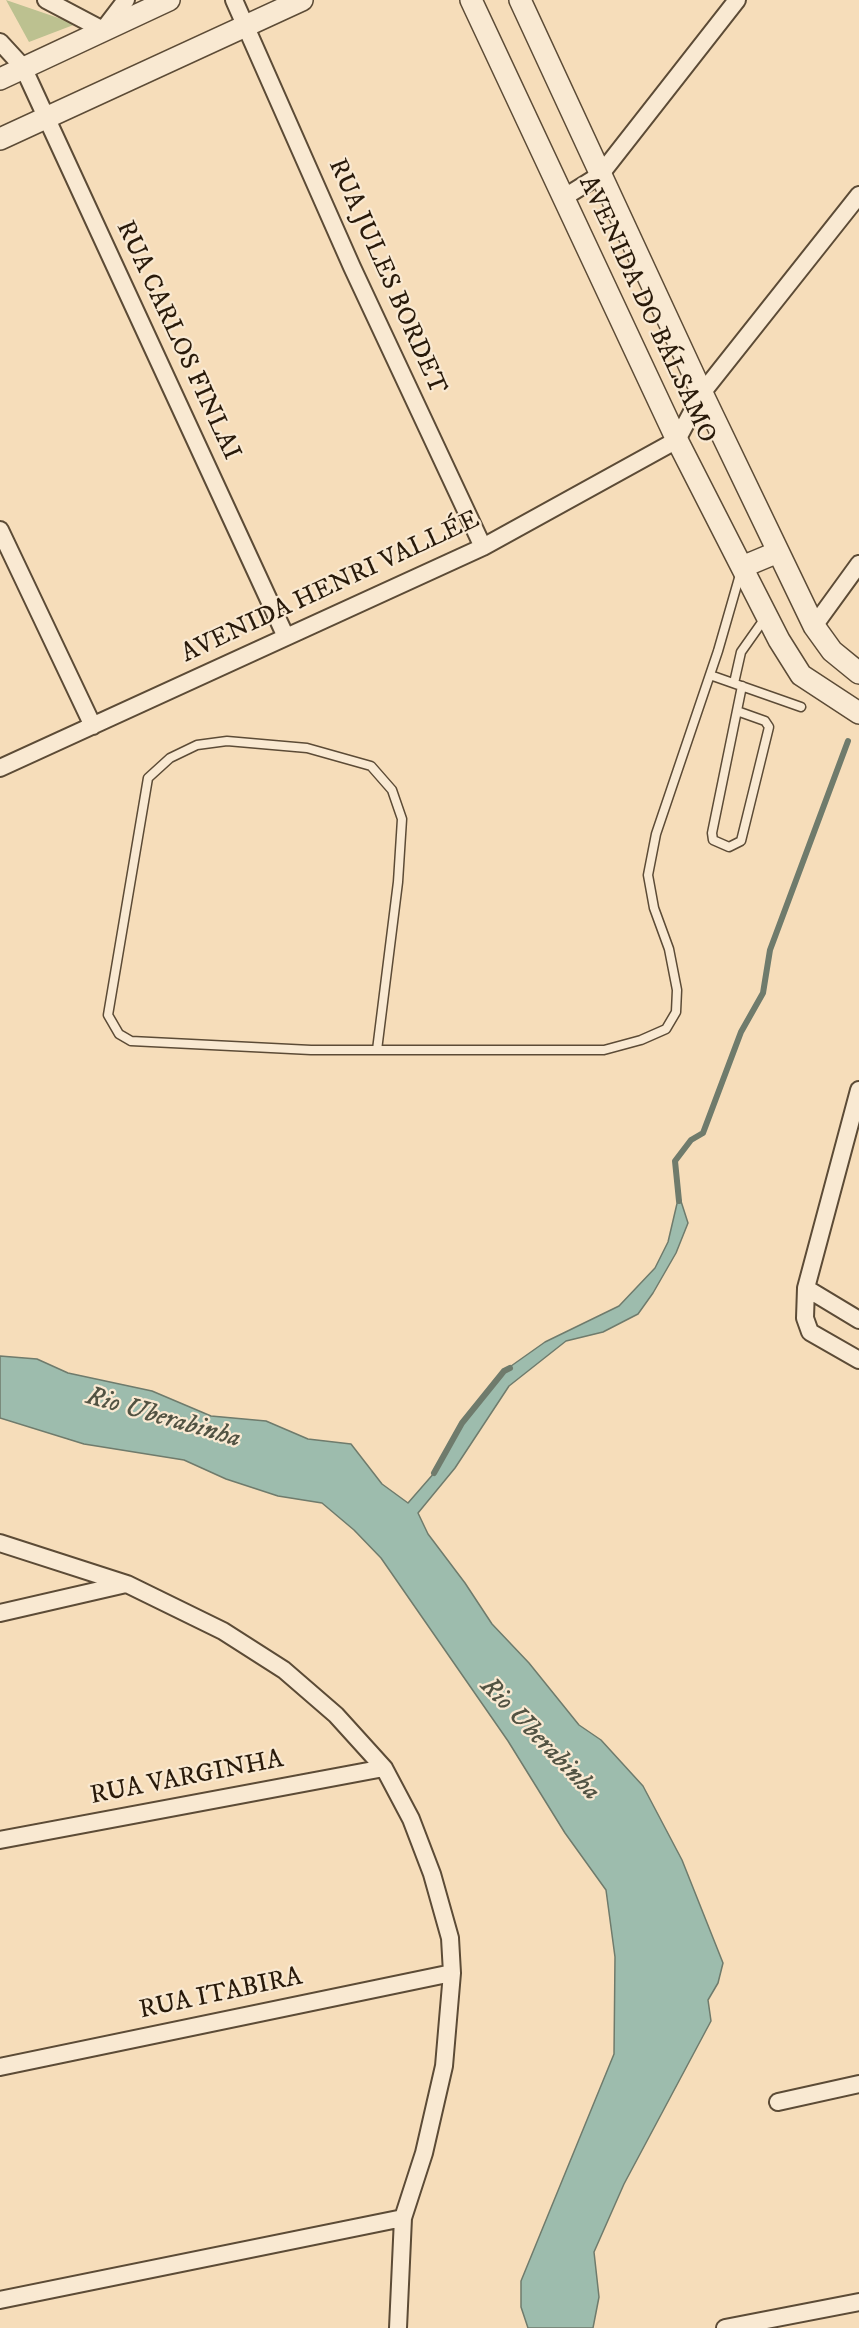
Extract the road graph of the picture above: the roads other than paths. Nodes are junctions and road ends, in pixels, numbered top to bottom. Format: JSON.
{"nodes":[{"id":1,"x":46,"y":0,"type":"edge"},
{"id":2,"x":126,"y":0,"type":"edge"},
{"id":3,"x":169,"y":0,"type":"edge"},
{"id":4,"x":234,"y":0,"type":"edge"},
{"id":5,"x":302,"y":0,"type":"edge"},
{"id":6,"x":471,"y":0,"type":"edge"},
{"id":7,"x":520,"y":0,"type":"edge"},
{"id":8,"x":737,"y":0,"type":"edge"},
{"id":9,"x":247,"y":25,"type":"junction"},
{"id":10,"x":103,"y":30,"type":"junction"},
{"id":11,"x":0,"y":42,"type":"edge"},
{"id":12,"x":23,"y":67,"type":"junction"},
{"id":13,"x":0,"y":79,"type":"edge"},
{"id":14,"x":46,"y":118,"type":"junction"},
{"id":15,"x":0,"y":139,"type":"edge"},
{"id":16,"x":600,"y":175,"type":"junction"},
{"id":17,"x":859,"y":195,"type":"edge"},
{"id":18,"x":563,"y":198,"type":"junction"},
{"id":19,"x":702,"y":393,"type":"junction"},
{"id":20,"x":677,"y":440,"type":"junction"},
{"id":21,"x":0,"y":530,"type":"edge"},
{"id":22,"x":483,"y":547,"type":"junction"},
{"id":23,"x":778,"y":552,"type":"junction"},
{"id":24,"x":859,"y":564,"type":"edge"},
{"id":25,"x":742,"y":567,"type":"junction"},
{"id":26,"x":766,"y":616,"type":"junction"},
{"id":27,"x":813,"y":626,"type":"junction"},
{"id":28,"x":286,"y":637,"type":"junction"},
{"id":29,"x":859,"y":673,"type":"edge"},
{"id":30,"x":710,"y":675,"type":"junction"},
{"id":31,"x":738,"y":685,"type":"junction"},
{"id":32,"x":801,"y":707,"type":"dead end"},
{"id":33,"x":737,"y":711,"type":"junction"},
{"id":34,"x":856,"y":712,"type":"edge"},
{"id":35,"x":93,"y":726,"type":"junction"},
{"id":36,"x":0,"y":768,"type":"edge"},
{"id":37,"x":377,"y":1050,"type":"junction"},
{"id":38,"x":859,"y":1090,"type":"edge"},
{"id":39,"x":806,"y":1288,"type":"junction"},
{"id":40,"x":859,"y":1320,"type":"edge"},
{"id":41,"x":859,"y":1360,"type":"edge"},
{"id":42,"x":0,"y":1543,"type":"edge"},
{"id":43,"x":127,"y":1584,"type":"junction"},
{"id":44,"x":0,"y":1613,"type":"edge"},
{"id":45,"x":384,"y":1768,"type":"junction"},
{"id":46,"x":0,"y":1840,"type":"edge"},
{"id":47,"x":452,"y":1973,"type":"junction"},
{"id":48,"x":0,"y":2067,"type":"edge"},
{"id":49,"x":859,"y":2084,"type":"edge"},
{"id":50,"x":778,"y":2102,"type":"dead end"},
{"id":51,"x":403,"y":2218,"type":"junction"},
{"id":52,"x":0,"y":2300,"type":"edge"},
{"id":53,"x":859,"y":2302,"type":"edge"},
{"id":54,"x":398,"y":2328,"type":"edge"},
{"id":55,"x":725,"y":2328,"type":"edge"}],
"edges":[{"from":1,"to":10,"type":"street"},
{"from":2,"to":10,"type":"street"},
{"from":3,"to":10,"type":"street"},
{"from":4,"to":9,"type":"street","name":"RUA JULES BORDET"},
{"from":5,"to":9,"type":"street"},
{"from":6,"to":18,"type":"street","name":"AVENIDA DO BÁLSAMO"},
{"from":7,"to":16,"type":"street","name":"AVENIDA DO BÁLSAMO"},
{"from":8,"to":16,"type":"street"},
{"from":9,"to":14,"type":"street"},
{"from":9,"to":22,"type":"street","name":"RUA JULES BORDET"},
{"from":10,"to":12,"type":"street"},
{"from":11,"to":12,"type":"street","name":"RUA CARLOS FINLAI"},
{"from":12,"to":13,"type":"street"},
{"from":12,"to":14,"type":"street","name":"RUA CARLOS FINLAI"},
{"from":14,"to":15,"type":"street"},
{"from":14,"to":28,"type":"street","name":"RUA CARLOS FINLAI"},
{"from":16,"to":18,"type":"street"},
{"from":16,"to":19,"type":"street","name":"AVENIDA DO BÁLSAMO"},
{"from":17,"to":19,"type":"street"},
{"from":18,"to":20,"type":"street","name":"AVENIDA DO BÁLSAMO"},
{"from":19,"to":20,"type":"street"},
{"from":19,"to":23,"type":"street","name":"AVENIDA DO BÁLSAMO"},
{"from":20,"to":22,"type":"street","name":"AVENIDA HENRI VALLÉE"},
{"from":20,"to":25,"type":"street","name":"AVENIDA DO BÁLSAMO"},
{"from":21,"to":35,"type":"street"},
{"from":22,"to":28,"type":"street","name":"AVENIDA HENRI VALLÉE"},
{"from":23,"to":25,"type":"street"},
{"from":23,"to":27,"type":"street","name":"AVENIDA DO BÁLSAMO"},
{"from":24,"to":27,"type":"street"},
{"from":25,"to":26,"type":"street","name":"AVENIDA DO BÁLSAMO"},
{"from":25,"to":30,"type":"lane"},
{"from":26,"to":31,"type":"lane"},
{"from":26,"to":34,"type":"street","name":"AVENIDA DO BÁLSAMO"},
{"from":27,"to":29,"type":"street","name":"AVENIDA DO BÁLSAMO"},
{"from":28,"to":35,"type":"street","name":"AVENIDA HENRI VALLÉE"},
{"from":30,"to":31,"type":"lane"},
{"from":30,"to":37,"type":"lane"},
{"from":31,"to":32,"type":"lane"},
{"from":31,"to":33,"type":"lane"},
{"from":33,"to":33,"type":"lane"},
{"from":35,"to":36,"type":"street","name":"AVENIDA HENRI VALLÉE"},
{"from":37,"to":37,"type":"lane"},
{"from":38,"to":39,"type":"street"},
{"from":39,"to":40,"type":"street"},
{"from":39,"to":41,"type":"street"},
{"from":42,"to":43,"type":"street"},
{"from":43,"to":44,"type":"street"},
{"from":43,"to":45,"type":"street"},
{"from":45,"to":46,"type":"street","name":"RUA VARGINHA"},
{"from":45,"to":47,"type":"street"},
{"from":47,"to":48,"type":"street","name":"RUA ITABIRA"},
{"from":47,"to":51,"type":"street"},
{"from":49,"to":50,"type":"street"},
{"from":51,"to":52,"type":"street"},
{"from":51,"to":54,"type":"street"},
{"from":53,"to":55,"type":"street"}]}
